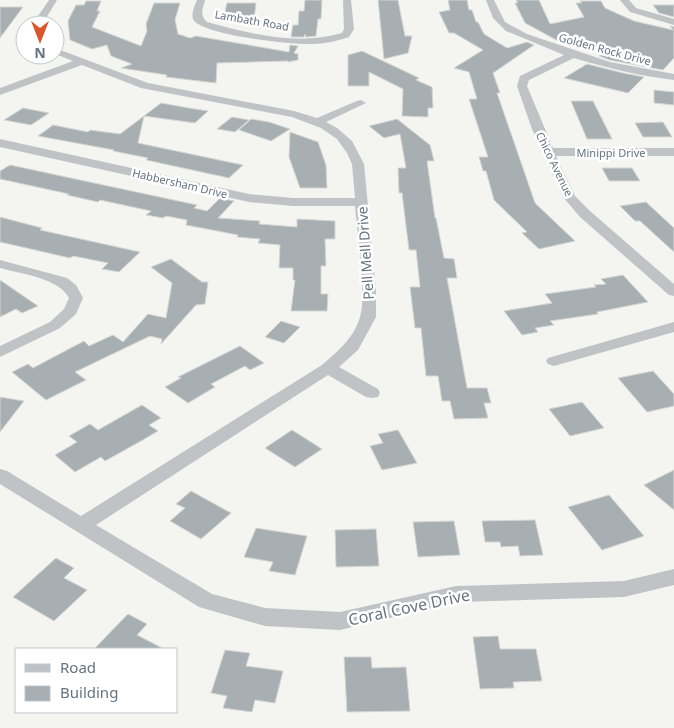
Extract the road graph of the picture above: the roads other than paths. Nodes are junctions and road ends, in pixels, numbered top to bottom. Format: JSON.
{"nodes":[{"id":1,"x":53,"y":0,"type":"edge"},
{"id":2,"x":201,"y":0,"type":"edge"},
{"id":3,"x":347,"y":0,"type":"edge"},
{"id":4,"x":490,"y":0,"type":"edge"},
{"id":5,"x":624,"y":0,"type":"edge"},
{"id":6,"x":43,"y":15,"type":"edge"},
{"id":7,"x":674,"y":22,"type":"edge"},
{"id":8,"x":65,"y":55,"type":"edge"},
{"id":9,"x":572,"y":55,"type":"junction"},
{"id":10,"x":81,"y":62,"type":"junction"},
{"id":11,"x":674,"y":77,"type":"edge"},
{"id":12,"x":0,"y":92,"type":"edge"},
{"id":13,"x":361,"y":103,"type":"dead end"},
{"id":14,"x":317,"y":122,"type":"junction"},
{"id":15,"x":0,"y":143,"type":"edge"},
{"id":16,"x":548,"y":152,"type":"junction"},
{"id":17,"x":674,"y":152,"type":"edge"},
{"id":18,"x":362,"y":202,"type":"junction"},
{"id":19,"x":0,"y":264,"type":"edge"},
{"id":20,"x":674,"y":292,"type":"edge"},
{"id":21,"x":674,"y":327,"type":"edge"},
{"id":22,"x":0,"y":352,"type":"edge"},
{"id":23,"x":554,"y":361,"type":"dead end"},
{"id":24,"x":328,"y":368,"type":"junction"},
{"id":25,"x":372,"y":393,"type":"dead end"},
{"id":26,"x":0,"y":475,"type":"edge"},
{"id":27,"x":81,"y":525,"type":"junction"},
{"id":28,"x":674,"y":577,"type":"edge"}],
"edges":[{"from":1,"to":6,"type":"street"},
{"from":2,"to":3,"type":"street","name":"Lambath Road"},
{"from":4,"to":9,"type":"street","name":"Golden Rock Drive"},
{"from":5,"to":7,"type":"street"},
{"from":8,"to":10,"type":"street","name":"Pell Mell Drive"},
{"from":9,"to":11,"type":"street","name":"Golden Rock Drive"},
{"from":9,"to":16,"type":"street","name":"Chico Avenue"},
{"from":10,"to":12,"type":"street"},
{"from":10,"to":14,"type":"street","name":"Pell Mell Drive"},
{"from":13,"to":14,"type":"street"},
{"from":14,"to":18,"type":"street","name":"Pell Mell Drive"},
{"from":15,"to":18,"type":"street","name":"Habbersham Drive"},
{"from":16,"to":17,"type":"street","name":"Minippi Drive"},
{"from":16,"to":20,"type":"street","name":"Chico Avenue"},
{"from":18,"to":24,"type":"street","name":"Pell Mell Drive"},
{"from":19,"to":22,"type":"street"},
{"from":21,"to":23,"type":"street"},
{"from":24,"to":25,"type":"street"},
{"from":24,"to":27,"type":"street","name":"Pell Mell Drive"},
{"from":26,"to":27,"type":"street","name":"Coral Cove Drive"},
{"from":27,"to":28,"type":"street","name":"Coral Cove Drive"}]}
